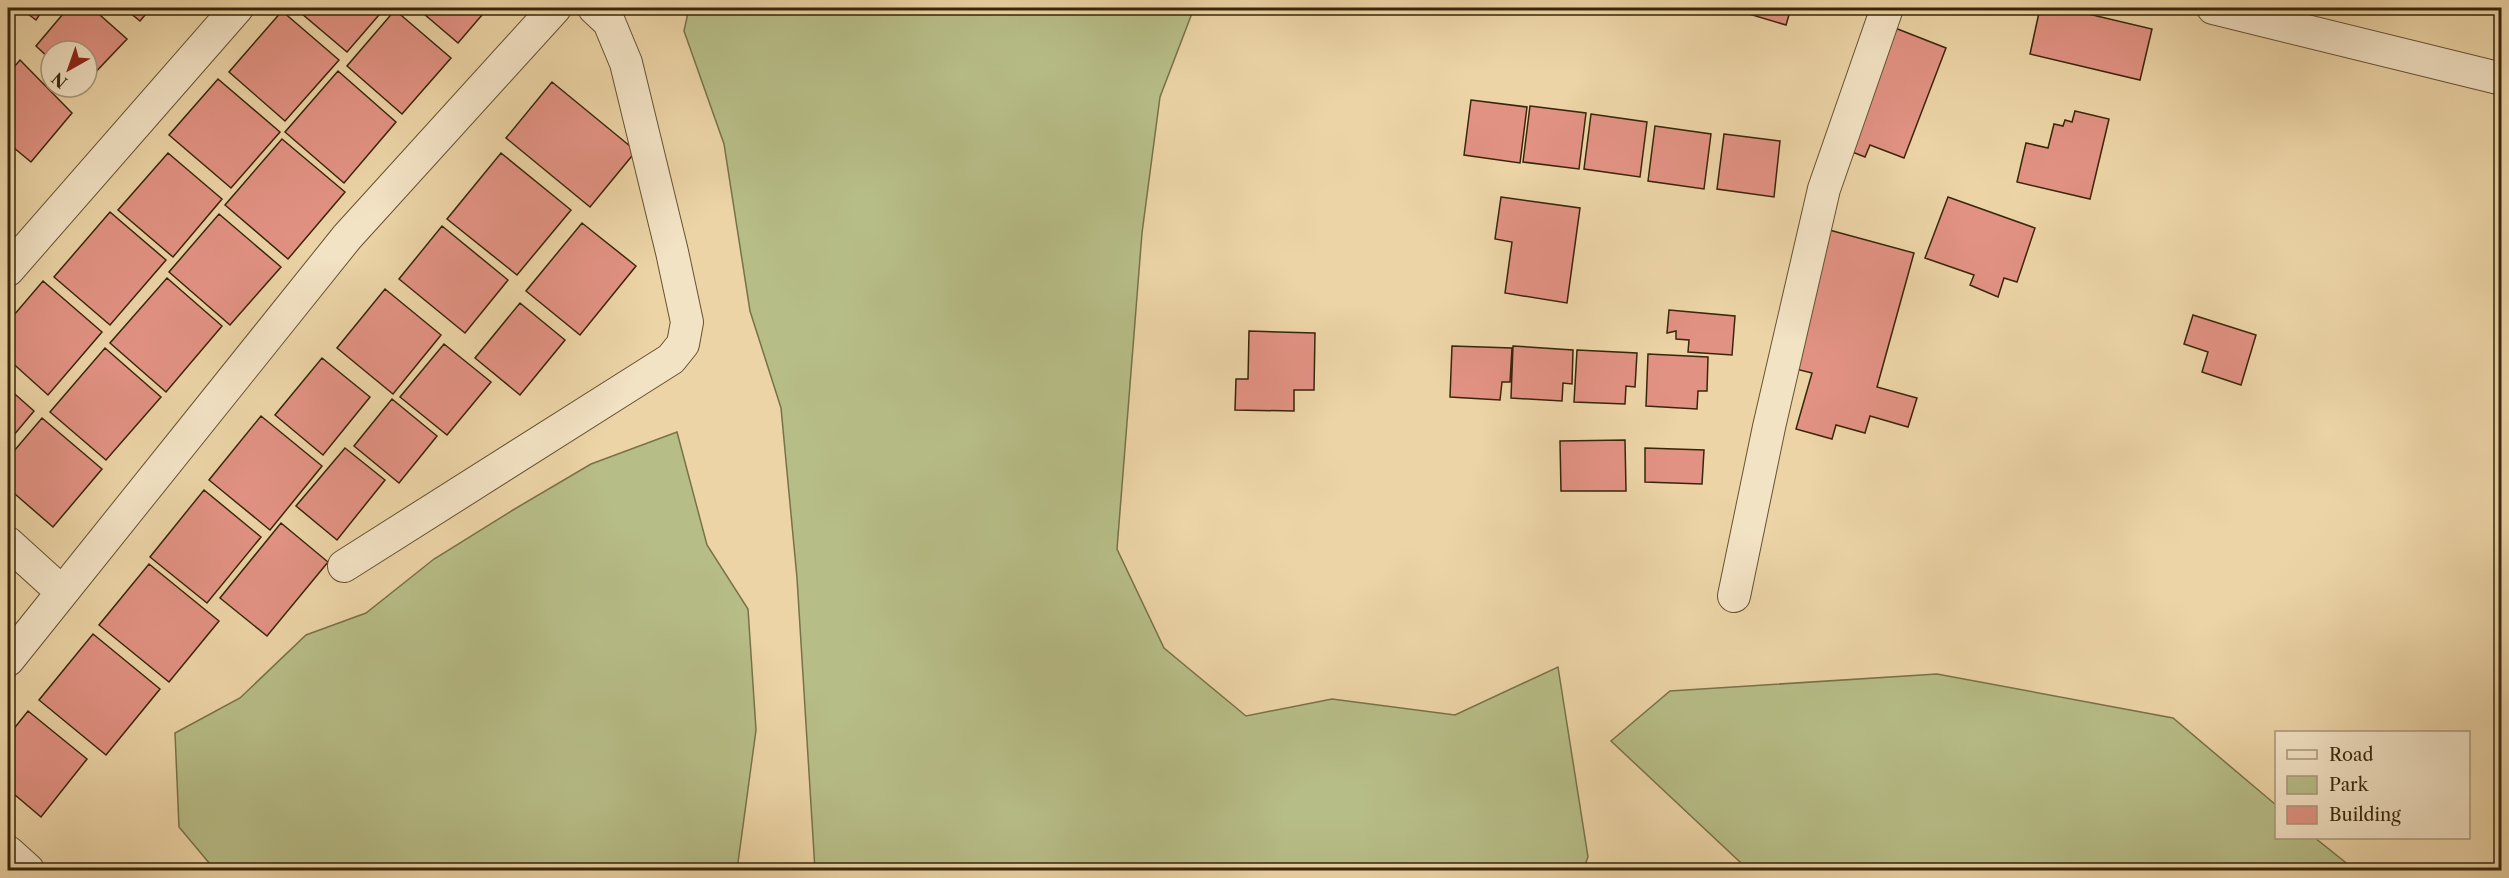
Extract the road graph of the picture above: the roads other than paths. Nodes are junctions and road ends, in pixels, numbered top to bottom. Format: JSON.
{"nodes":[{"id":1,"x":237,"y":8,"type":"edge"},
{"id":2,"x":555,"y":8,"type":"edge"},
{"id":3,"x":594,"y":8,"type":"edge"},
{"id":4,"x":1887,"y":8,"type":"edge"},
{"id":5,"x":2213,"y":8,"type":"edge"},
{"id":6,"x":2502,"y":79,"type":"edge"},
{"id":7,"x":8,"y":270,"type":"edge"},
{"id":8,"x":8,"y":543,"type":"edge"},
{"id":9,"x":344,"y":567,"type":"dead end"},
{"id":10,"x":62,"y":592,"type":"junction"},
{"id":11,"x":1734,"y":596,"type":"dead end"},
{"id":12,"x":8,"y":660,"type":"edge"},
{"id":13,"x":8,"y":852,"type":"edge"},
{"id":14,"x":28,"y":870,"type":"edge"}],
"edges":[{"from":1,"to":7,"type":"street"},
{"from":2,"to":10,"type":"street"},
{"from":3,"to":9,"type":"street"},
{"from":4,"to":11,"type":"street"},
{"from":5,"to":6,"type":"street"},
{"from":8,"to":10,"type":"street"},
{"from":10,"to":12,"type":"street"},
{"from":13,"to":14,"type":"street"}]}
